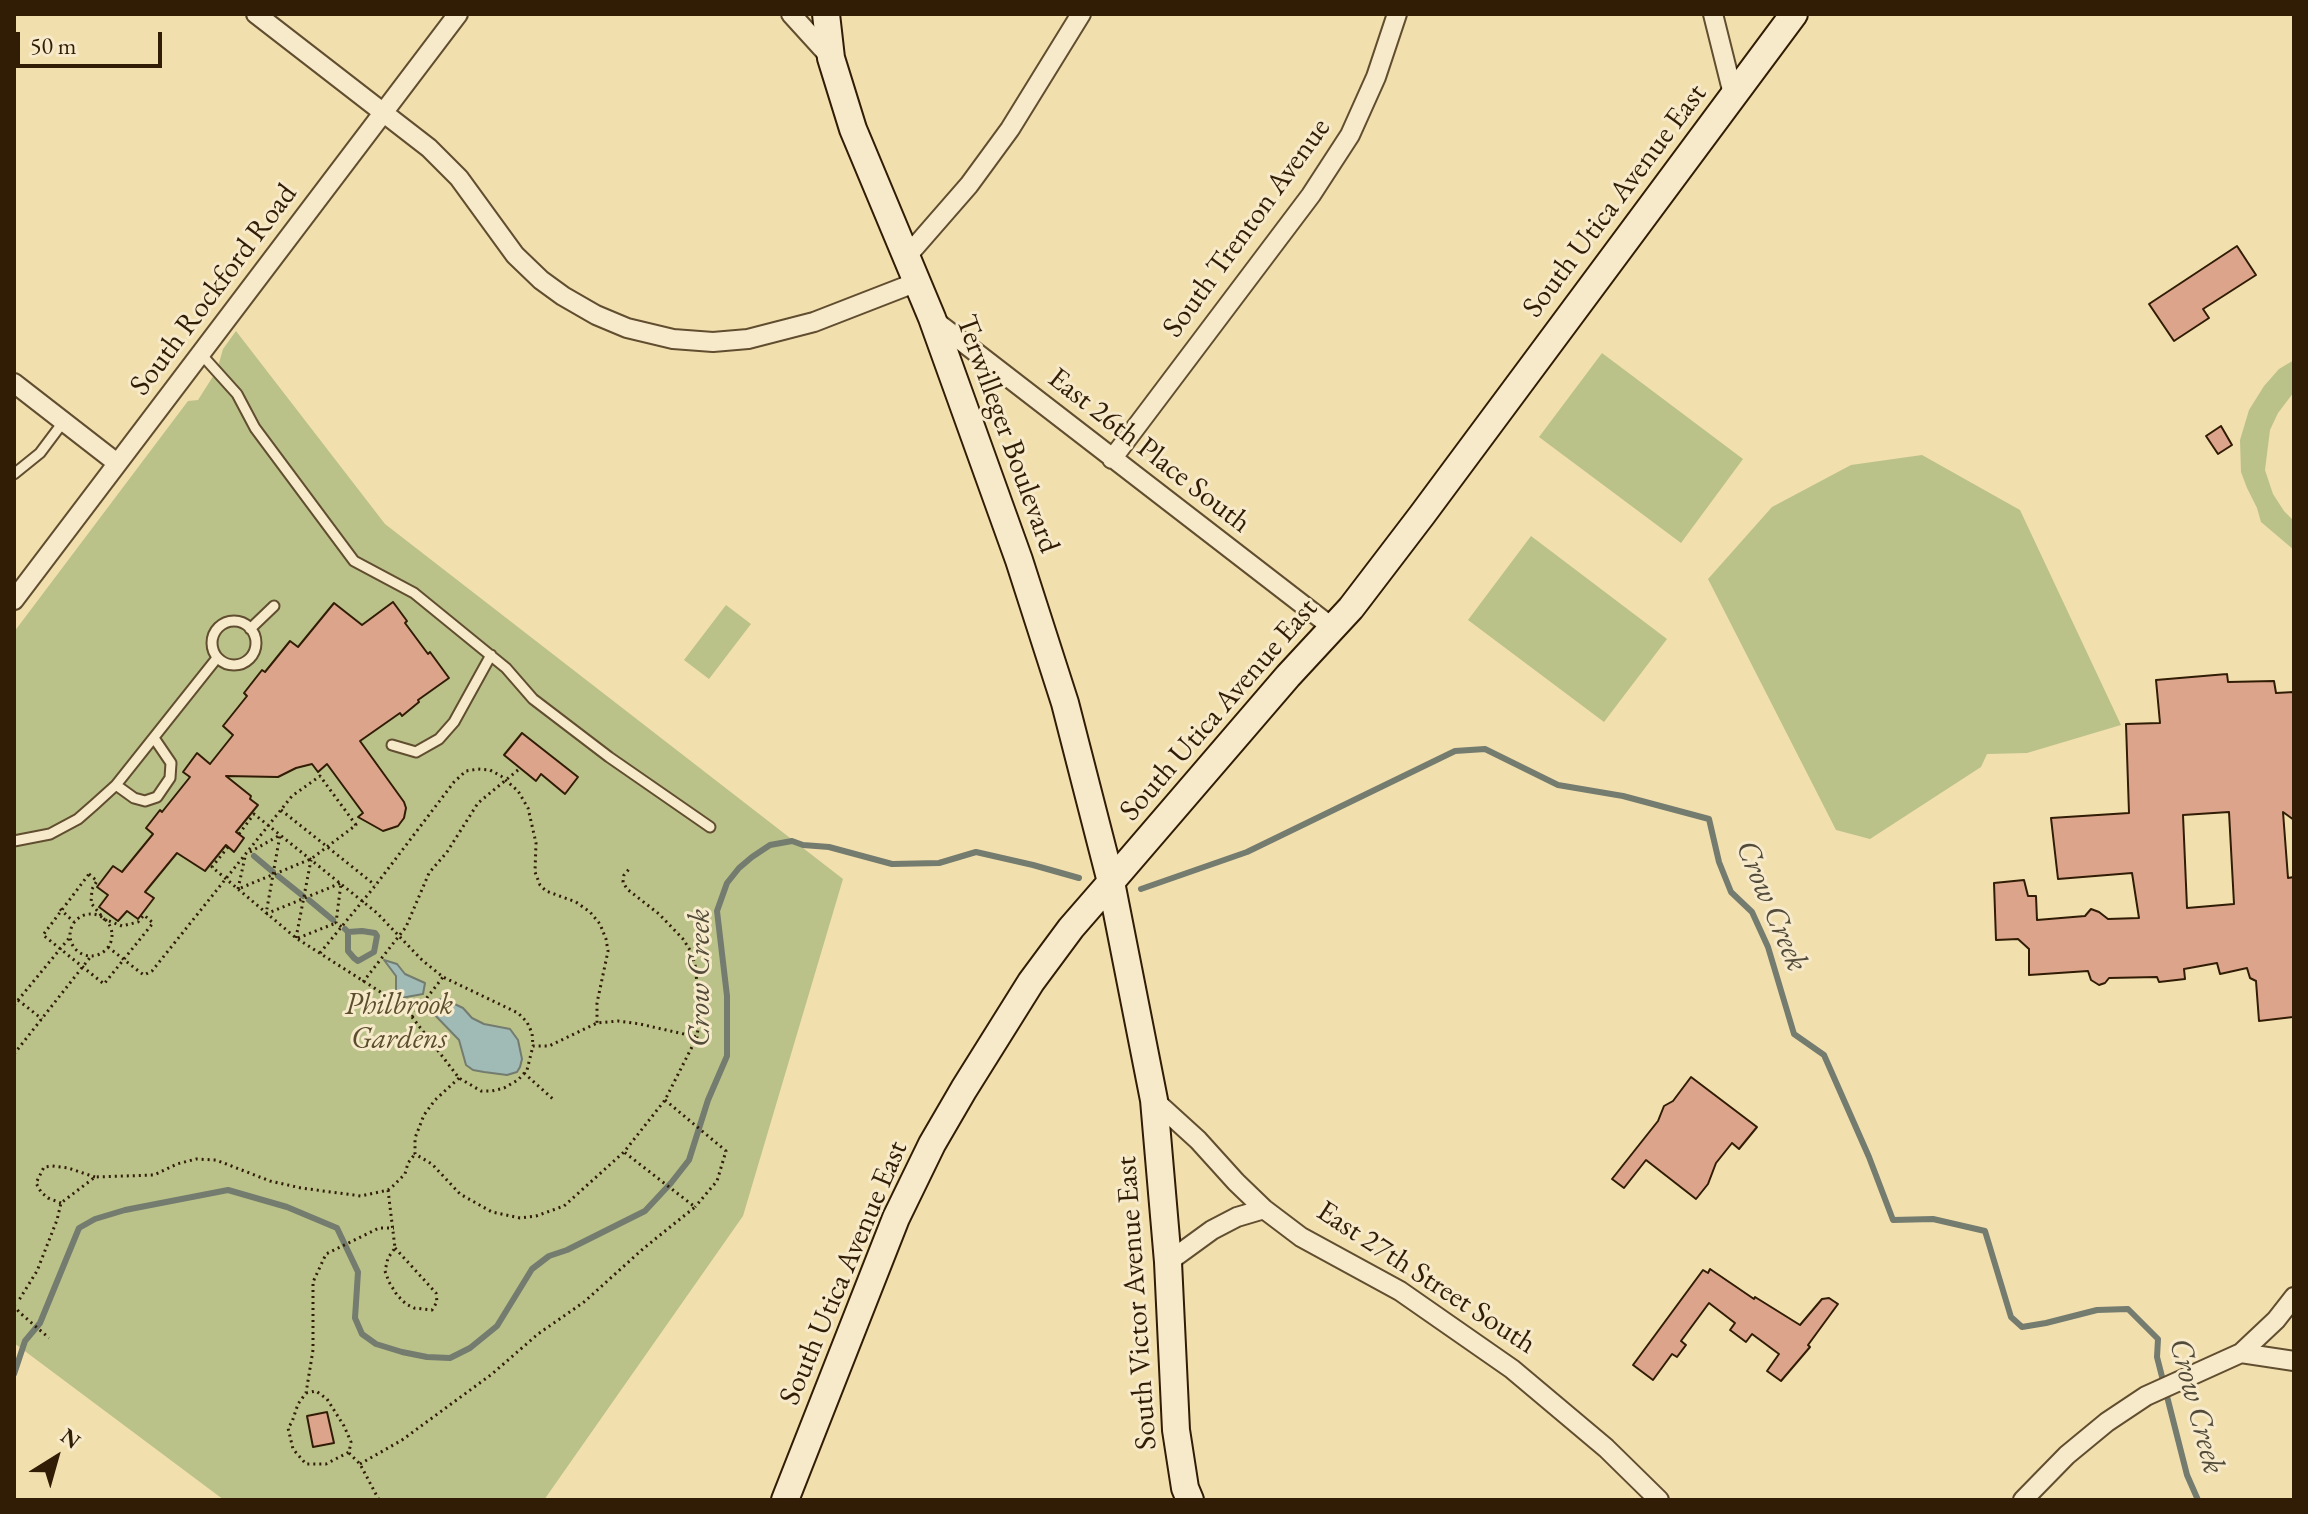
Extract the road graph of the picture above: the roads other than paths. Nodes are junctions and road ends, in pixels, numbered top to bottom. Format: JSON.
{"nodes":[{"id":1,"x":256,"y":14,"type":"edge"},
{"id":2,"x":458,"y":14,"type":"edge"},
{"id":3,"x":791,"y":14,"type":"edge"},
{"id":4,"x":826,"y":14,"type":"edge"},
{"id":5,"x":1081,"y":14,"type":"edge"},
{"id":6,"x":1397,"y":14,"type":"edge"},
{"id":7,"x":1713,"y":14,"type":"edge"},
{"id":8,"x":1794,"y":14,"type":"edge"},
{"id":9,"x":831,"y":58,"type":"junction"},
{"id":10,"x":1733,"y":94,"type":"junction"},
{"id":11,"x":384,"y":111,"type":"junction"},
{"id":12,"x":908,"y":255,"type":"junction"},
{"id":13,"x":917,"y":282,"type":"junction"},
{"id":14,"x":932,"y":318,"type":"junction"},
{"id":15,"x":201,"y":354,"type":"junction"},
{"id":16,"x":14,"y":383,"type":"edge"},
{"id":17,"x":64,"y":421,"type":"junction"},
{"id":18,"x":1112,"y":459,"type":"junction"},
{"id":19,"x":117,"y":463,"type":"junction"},
{"id":20,"x":14,"y":474,"type":"edge"},
{"id":21,"x":14,"y":600,"type":"edge"},
{"id":22,"x":274,"y":606,"type":"dead end"},
{"id":23,"x":1333,"y":628,"type":"junction"},
{"id":24,"x":250,"y":629,"type":"junction"},
{"id":25,"x":491,"y":655,"type":"junction"},
{"id":26,"x":217,"y":658,"type":"junction"},
{"id":27,"x":154,"y":738,"type":"junction"},
{"id":28,"x":392,"y":745,"type":"dead end"},
{"id":29,"x":116,"y":785,"type":"junction"},
{"id":30,"x":710,"y":827,"type":"dead end"},
{"id":31,"x":14,"y":841,"type":"edge"},
{"id":32,"x":1111,"y":882,"type":"junction"},
{"id":33,"x":1154,"y":1100,"type":"junction"},
{"id":34,"x":1264,"y":1209,"type":"junction"},
{"id":35,"x":1168,"y":1262,"type":"junction"},
{"id":36,"x":2294,"y":1297,"type":"edge"},
{"id":37,"x":2241,"y":1353,"type":"junction"},
{"id":38,"x":2294,"y":1361,"type":"edge"},
{"id":39,"x":1186,"y":1496,"type":"edge"},
{"id":40,"x":785,"y":1500,"type":"edge"},
{"id":41,"x":1659,"y":1500,"type":"edge"},
{"id":42,"x":2023,"y":1500,"type":"edge"}],
"edges":[{"from":1,"to":11,"type":"street"},
{"from":2,"to":11,"type":"street","name":"South Rockford Road"},
{"from":3,"to":9,"type":"street"},
{"from":4,"to":9,"type":"street","name":"Terwilleger Boulevard"},
{"from":5,"to":12,"type":"street"},
{"from":6,"to":18,"type":"street","name":"South Trenton Avenue"},
{"from":7,"to":10,"type":"street"},
{"from":8,"to":10,"type":"street","name":"South Utica Avenue East"},
{"from":9,"to":12,"type":"street","name":"Terwilleger Boulevard"},
{"from":10,"to":23,"type":"street","name":"South Utica Avenue East"},
{"from":11,"to":13,"type":"street"},
{"from":11,"to":15,"type":"street","name":"South Rockford Road"},
{"from":12,"to":13,"type":"street","name":"Terwilleger Boulevard"},
{"from":13,"to":14,"type":"street","name":"Terwilleger Boulevard"},
{"from":14,"to":18,"type":"street","name":"East 26th Place South"},
{"from":14,"to":32,"type":"street","name":"Terwilleger Boulevard"},
{"from":15,"to":19,"type":"street","name":"South Rockford Road"},
{"from":15,"to":25,"type":"lane"},
{"from":16,"to":17,"type":"street"},
{"from":17,"to":19,"type":"street"},
{"from":17,"to":20,"type":"lane"},
{"from":18,"to":23,"type":"street","name":"East 26th Place South"},
{"from":19,"to":21,"type":"street","name":"South Rockford Road"},
{"from":22,"to":24,"type":"lane"},
{"from":23,"to":32,"type":"street","name":"South Utica Avenue East"},
{"from":24,"to":26,"type":"lane"},
{"from":24,"to":26,"type":"lane"},
{"from":25,"to":28,"type":"lane"},
{"from":25,"to":30,"type":"lane"},
{"from":26,"to":27,"type":"lane"},
{"from":27,"to":29,"type":"lane"},
{"from":27,"to":29,"type":"lane"},
{"from":29,"to":31,"type":"lane"},
{"from":32,"to":33,"type":"street"},
{"from":32,"to":40,"type":"street","name":"South Utica Avenue East"},
{"from":33,"to":34,"type":"street","name":"East 27th Street South"},
{"from":33,"to":35,"type":"street","name":"South Victor Avenue East"},
{"from":34,"to":35,"type":"street"},
{"from":34,"to":41,"type":"street","name":"East 27th Street South"},
{"from":35,"to":39,"type":"street","name":"South Victor Avenue East"},
{"from":36,"to":37,"type":"street"},
{"from":37,"to":38,"type":"street"},
{"from":37,"to":42,"type":"street"}]}
